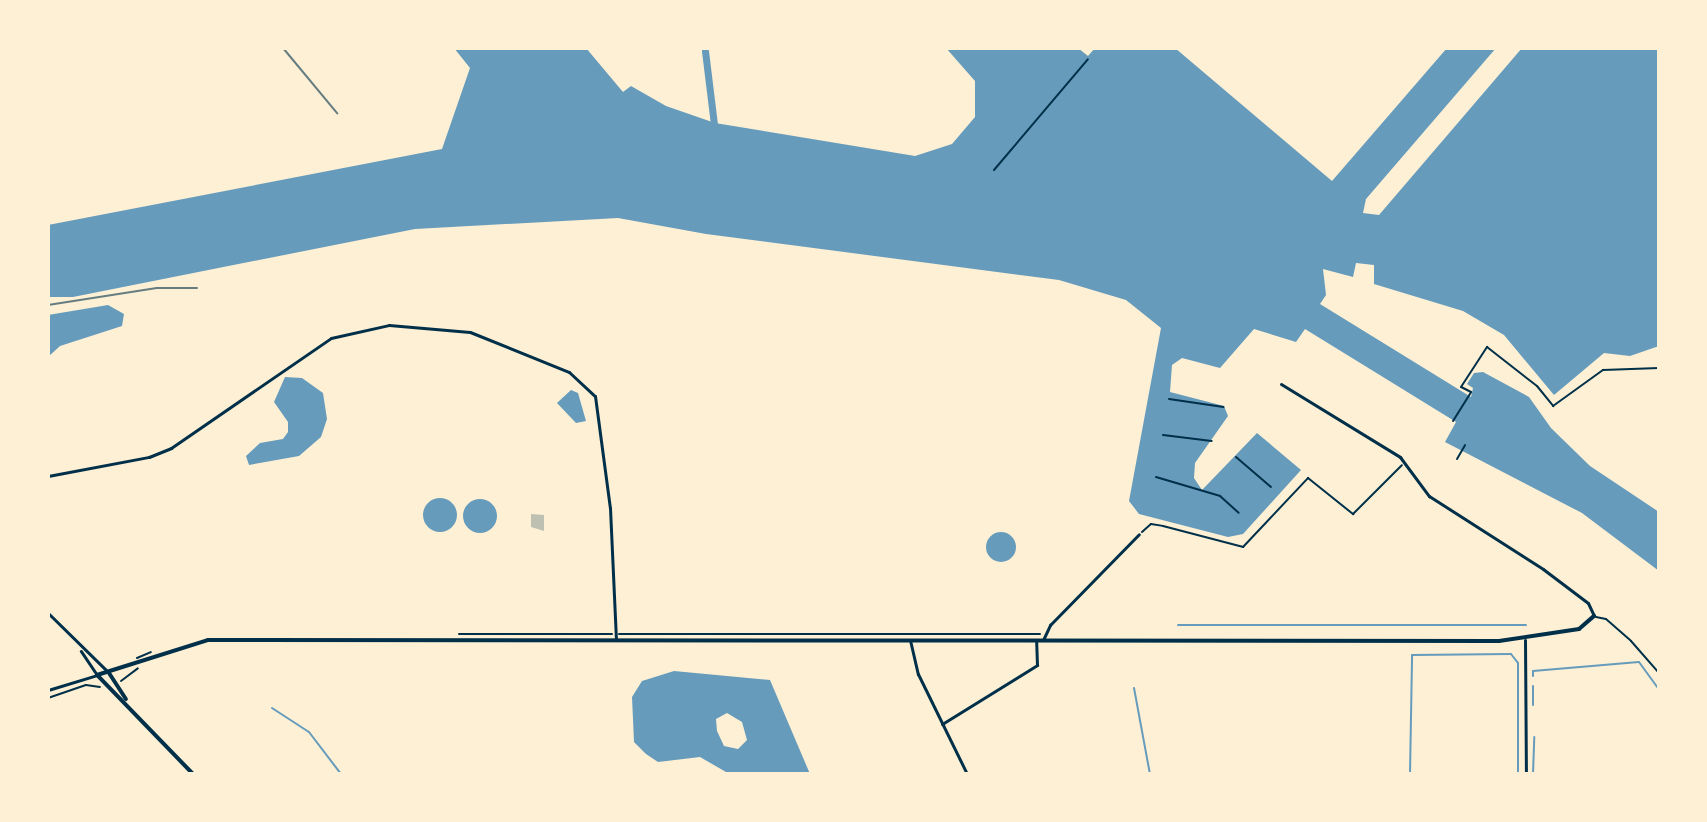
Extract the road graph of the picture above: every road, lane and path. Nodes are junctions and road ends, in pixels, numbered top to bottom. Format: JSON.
{"nodes":[{"id":1,"x":1088,"y":59,"type":"dead end"},
{"id":2,"x":994,"y":170,"type":"dead end"},
{"id":3,"x":1659,"y":368,"type":"edge"},
{"id":4,"x":1281,"y":384,"type":"dead end"},
{"id":5,"x":1169,"y":399,"type":"dead end"},
{"id":6,"x":1223,"y":407,"type":"dead end"},
{"id":7,"x":1453,"y":421,"type":"dead end"},
{"id":8,"x":1163,"y":435,"type":"dead end"},
{"id":9,"x":1212,"y":441,"type":"dead end"},
{"id":10,"x":1465,"y":445,"type":"dead end"},
{"id":11,"x":1236,"y":457,"type":"dead end"},
{"id":12,"x":1457,"y":459,"type":"dead end"},
{"id":13,"x":1407,"y":462,"type":"junction"},
{"id":14,"x":48,"y":476,"type":"edge"},
{"id":15,"x":1156,"y":477,"type":"dead end"},
{"id":16,"x":1271,"y":487,"type":"dead end"},
{"id":17,"x":1239,"y":513,"type":"dead end"},
{"id":18,"x":1139,"y":534,"type":"joint"},
{"id":19,"x":48,"y":613,"type":"edge"},
{"id":20,"x":1594,"y":616,"type":"junction"},
{"id":21,"x":616,"y":640,"type":"junction"},
{"id":22,"x":910,"y":640,"type":"junction"},
{"id":23,"x":1525,"y":640,"type":"junction"},
{"id":24,"x":1036,"y":641,"type":"junction"},
{"id":25,"x":1043,"y":641,"type":"junction"},
{"id":26,"x":80,"y":649,"type":"junction"},
{"id":27,"x":108,"y":672,"type":"junction"},
{"id":28,"x":1659,"y":673,"type":"edge"},
{"id":29,"x":97,"y":675,"type":"junction"},
{"id":30,"x":48,"y":690,"type":"edge"},
{"id":31,"x":127,"y":701,"type":"junction"},
{"id":32,"x":942,"y":724,"type":"junction"},
{"id":33,"x":193,"y":774,"type":"edge"},
{"id":34,"x":967,"y":774,"type":"edge"},
{"id":35,"x":1526,"y":774,"type":"edge"}],
"edges":[{"from":1,"to":2,"type":"path"},
{"from":3,"to":7,"type":"path"},
{"from":4,"to":13,"type":"street"},
{"from":5,"to":6,"type":"path"},
{"from":8,"to":9,"type":"path"},
{"from":10,"to":12,"type":"path"},
{"from":11,"to":16,"type":"path"},
{"from":13,"to":18,"type":"path"},
{"from":13,"to":20,"type":"street"},
{"from":14,"to":21,"type":"street"},
{"from":15,"to":17,"type":"path"},
{"from":18,"to":25,"type":"street"},
{"from":19,"to":26,"type":"street"},
{"from":20,"to":23,"type":"street"},
{"from":20,"to":28,"type":"lane"},
{"from":21,"to":22,"type":"street"},
{"from":21,"to":27,"type":"street"},
{"from":22,"to":24,"type":"street"},
{"from":22,"to":32,"type":"street"},
{"from":23,"to":25,"type":"street"},
{"from":23,"to":35,"type":"street"},
{"from":24,"to":25,"type":"street"},
{"from":24,"to":32,"type":"street"},
{"from":26,"to":27,"type":"street"},
{"from":26,"to":29,"type":"street"},
{"from":27,"to":29,"type":"street"},
{"from":27,"to":31,"type":"street"},
{"from":29,"to":30,"type":"street"},
{"from":29,"to":31,"type":"street"},
{"from":31,"to":33,"type":"street"},
{"from":32,"to":34,"type":"street"}]}
